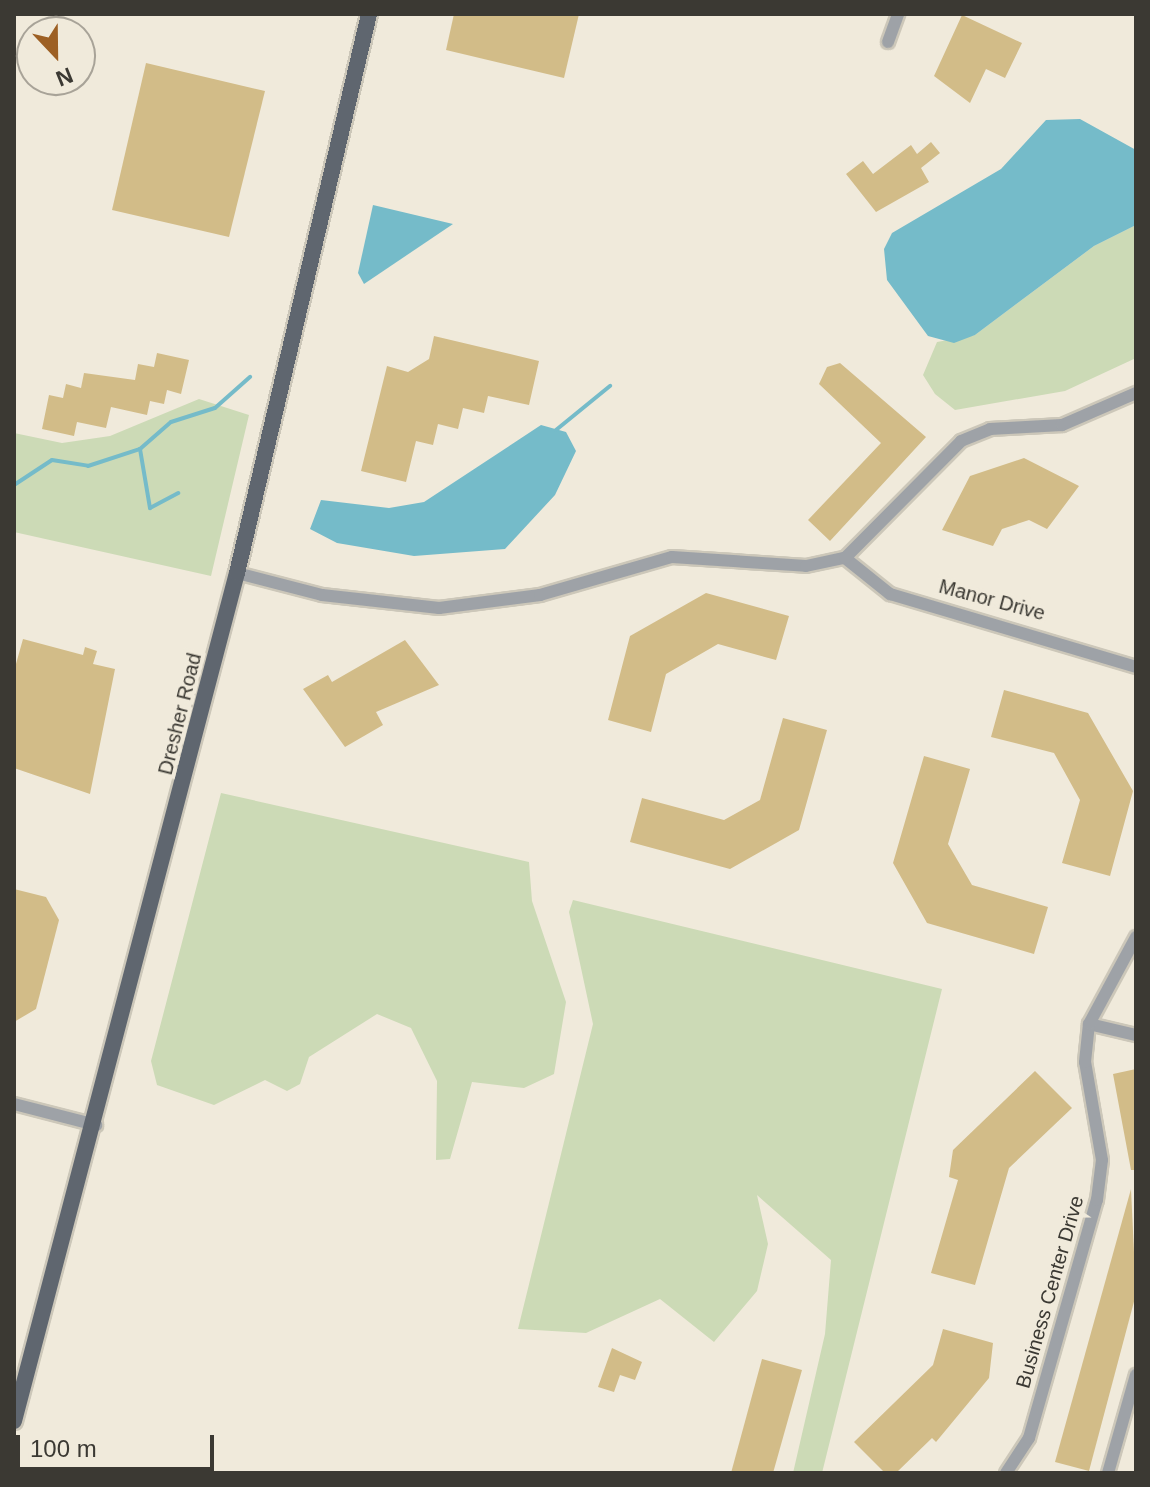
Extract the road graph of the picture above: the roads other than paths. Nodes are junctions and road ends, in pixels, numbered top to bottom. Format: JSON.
{"nodes":[{"id":1,"x":369,"y":14,"type":"edge"},
{"id":2,"x":898,"y":14,"type":"edge"},
{"id":3,"x":888,"y":42,"type":"dead end"},
{"id":4,"x":1136,"y":393,"type":"edge"},
{"id":5,"x":845,"y":558,"type":"junction"},
{"id":6,"x":237,"y":573,"type":"junction"},
{"id":7,"x":1136,"y":667,"type":"edge"},
{"id":8,"x":1136,"y":937,"type":"edge"},
{"id":9,"x":1089,"y":1024,"type":"junction"},
{"id":10,"x":1136,"y":1035,"type":"edge"},
{"id":11,"x":14,"y":1104,"type":"edge"},
{"id":12,"x":96,"y":1125,"type":"junction"},
{"id":13,"x":1136,"y":1375,"type":"edge"},
{"id":14,"x":14,"y":1421,"type":"edge"},
{"id":15,"x":1006,"y":1473,"type":"edge"},
{"id":16,"x":1108,"y":1473,"type":"edge"}],
"edges":[{"from":1,"to":6,"type":"main road","name":"Dresher Road"},
{"from":2,"to":3,"type":"street"},
{"from":4,"to":5,"type":"street"},
{"from":5,"to":6,"type":"street"},
{"from":5,"to":7,"type":"street","name":"Manor Drive"},
{"from":6,"to":12,"type":"main road","name":"Dresher Road"},
{"from":8,"to":9,"type":"street","name":"Business Center Drive"},
{"from":9,"to":10,"type":"street"},
{"from":9,"to":15,"type":"street","name":"Business Center Drive"},
{"from":11,"to":12,"type":"street"},
{"from":12,"to":14,"type":"main road","name":"Dresher Road"},
{"from":13,"to":16,"type":"street"}]}
